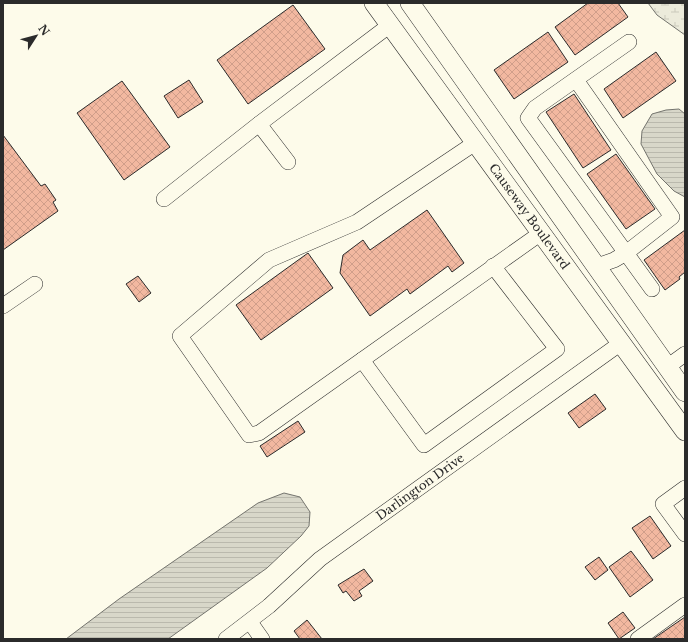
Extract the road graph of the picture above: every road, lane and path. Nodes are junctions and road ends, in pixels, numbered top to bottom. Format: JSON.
{"nodes":[{"id":1,"x":374,"y":3,"type":"edge"},
{"id":2,"x":410,"y":3,"type":"edge"},
{"id":3,"x":390,"y":25,"type":"junction"},
{"id":4,"x":629,"y":42,"type":"dead end"},
{"id":5,"x":576,"y":80,"type":"junction"},
{"id":6,"x":259,"y":124,"type":"junction"},
{"id":7,"x":475,"y":143,"type":"junction"},
{"id":8,"x":288,"y":162,"type":"dead end"},
{"id":9,"x":164,"y":199,"type":"dead end"},
{"id":10,"x":540,"y":233,"type":"junction"},
{"id":11,"x":626,"y":253,"type":"junction"},
{"id":12,"x":494,"y":266,"type":"junction"},
{"id":13,"x":597,"y":266,"type":"junction"},
{"id":14,"x":35,"y":284,"type":"dead end"},
{"id":15,"x":652,"y":289,"type":"dead end"},
{"id":16,"x":3,"y":306,"type":"edge"},
{"id":17,"x":621,"y":342,"type":"junction"},
{"id":18,"x":685,"y":354,"type":"edge"},
{"id":19,"x":362,"y":360,"type":"junction"},
{"id":20,"x":667,"y":367,"type":"junction"},
{"id":21,"x":685,"y":392,"type":"edge"},
{"id":22,"x":685,"y":410,"type":"edge"},
{"id":23,"x":685,"y":431,"type":"edge"},
{"id":24,"x":685,"y":488,"type":"edge"},
{"id":25,"x":685,"y":534,"type":"edge"},
{"id":26,"x":685,"y":605,"type":"edge"},
{"id":27,"x":250,"y":622,"type":"junction"},
{"id":28,"x":226,"y":639,"type":"edge"},
{"id":29,"x":262,"y":639,"type":"edge"},
{"id":30,"x":638,"y":639,"type":"edge"}],
"edges":[{"from":1,"to":3,"type":"main road","name":"Causeway Boulevard"},
{"from":2,"to":13,"type":"main road"},
{"from":3,"to":6,"type":"street"},
{"from":3,"to":7,"type":"main road","name":"Causeway Boulevard"},
{"from":4,"to":5,"type":"street"},
{"from":5,"to":11,"type":"street"},
{"from":5,"to":11,"type":"street"},
{"from":6,"to":8,"type":"street"},
{"from":6,"to":9,"type":"street"},
{"from":7,"to":10,"type":"main road","name":"Causeway Boulevard"},
{"from":7,"to":13,"type":"main road"},
{"from":7,"to":19,"type":"street"},
{"from":10,"to":12,"type":"street"},
{"from":10,"to":17,"type":"main road","name":"Causeway Boulevard"},
{"from":11,"to":13,"type":"street"},
{"from":11,"to":15,"type":"street"},
{"from":12,"to":19,"type":"street"},
{"from":12,"to":19,"type":"street"},
{"from":13,"to":20,"type":"main road"},
{"from":14,"to":16,"type":"street"},
{"from":17,"to":22,"type":"main road"},
{"from":17,"to":23,"type":"main road","name":"Causeway Boulevard"},
{"from":17,"to":27,"type":"street","name":"Darlington Drive"},
{"from":18,"to":20,"type":"street"},
{"from":20,"to":21,"type":"main road"},
{"from":24,"to":25,"type":"street"},
{"from":26,"to":30,"type":"street"},
{"from":27,"to":28,"type":"street","name":"Darlington Drive"},
{"from":27,"to":29,"type":"street"}]}
